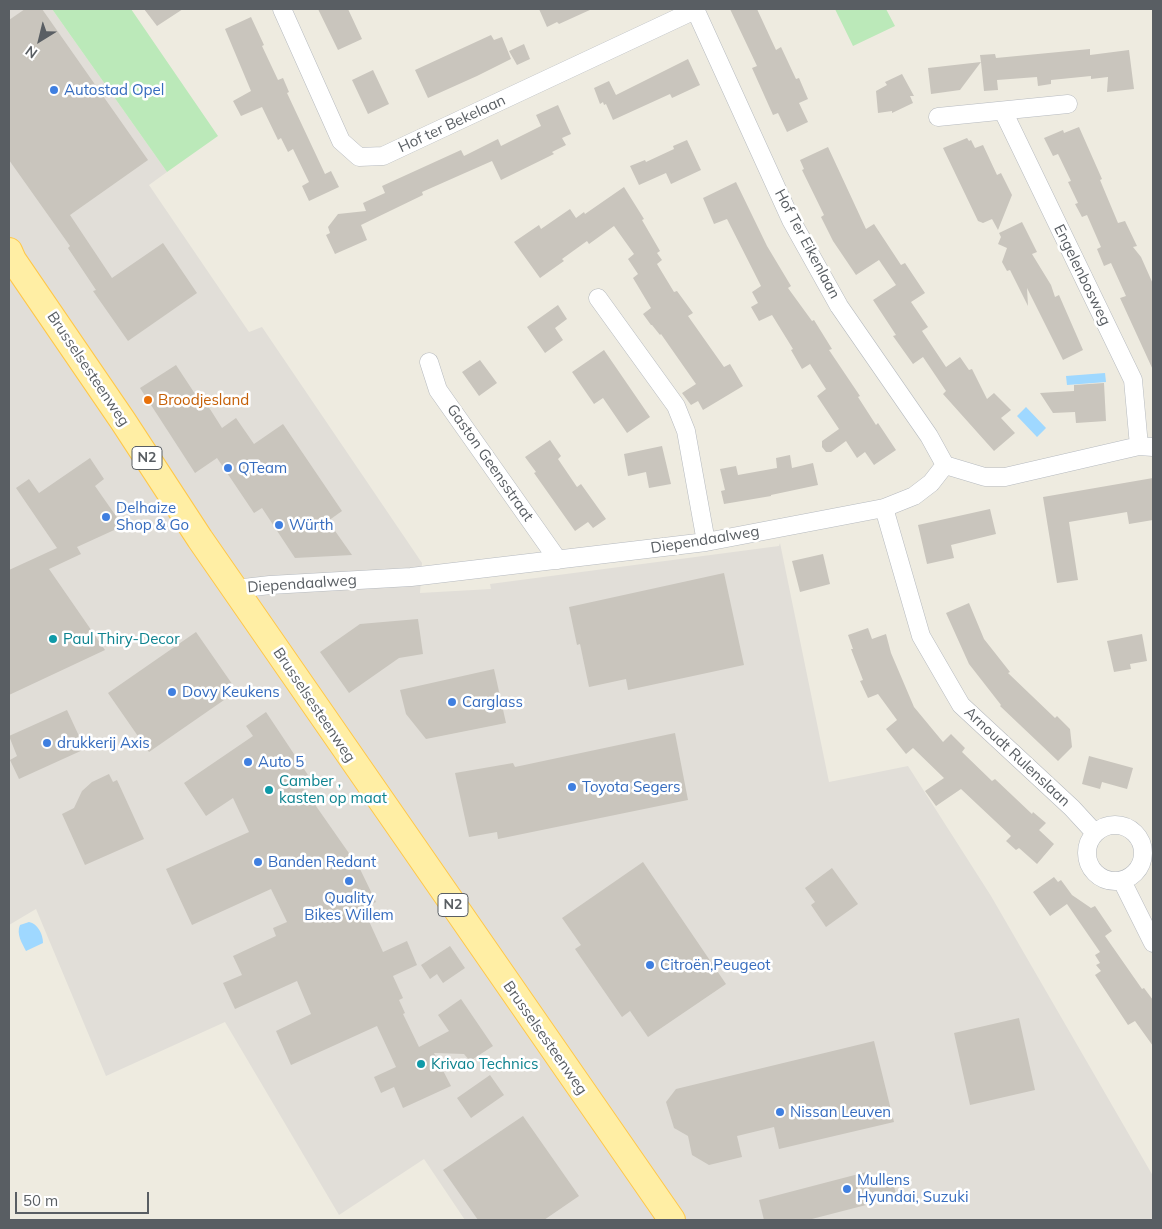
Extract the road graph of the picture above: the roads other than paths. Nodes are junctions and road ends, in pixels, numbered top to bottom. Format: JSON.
{"nodes":[{"id":1,"x":282,"y":9,"type":"edge"},
{"id":2,"x":695,"y":9,"type":"edge"},
{"id":3,"x":1068,"y":104,"type":"dead end"},
{"id":4,"x":1003,"y":111,"type":"junction"},
{"id":5,"x":938,"y":117,"type":"dead end"},
{"id":6,"x":10,"y":256,"type":"edge"},
{"id":7,"x":598,"y":298,"type":"dead end"},
{"id":8,"x":429,"y":362,"type":"dead end"},
{"id":9,"x":1146,"y":446,"type":"edge"},
{"id":10,"x":945,"y":465,"type":"junction"},
{"id":11,"x":884,"y":508,"type":"junction"},
{"id":12,"x":706,"y":542,"type":"junction"},
{"id":13,"x":558,"y":560,"type":"junction"},
{"id":14,"x":235,"y":589,"type":"junction"},
{"id":15,"x":1095,"y":833,"type":"junction"},
{"id":16,"x":1147,"y":838,"type":"edge"},
{"id":17,"x":1122,"y":881,"type":"junction"},
{"id":18,"x":1153,"y":944,"type":"edge"},
{"id":19,"x":672,"y":1220,"type":"edge"}],
"edges":[{"from":1,"to":2,"type":"street","name":"Hof ter Bekelaan"},
{"from":2,"to":10,"type":"street","name":"Hof Ter Eikenlaan"},
{"from":3,"to":4,"type":"street"},
{"from":4,"to":5,"type":"street"},
{"from":4,"to":9,"type":"street","name":"Engelenbosweg"},
{"from":6,"to":14,"type":"main road","name":"Brusselsesteenweg","number":"N2"},
{"from":7,"to":12,"type":"street"},
{"from":8,"to":13,"type":"street","name":"Gaston Geensstraat"},
{"from":9,"to":10,"type":"street"},
{"from":10,"to":11,"type":"street","name":"Diependaalweg"},
{"from":11,"to":12,"type":"street","name":"Diependaalweg"},
{"from":11,"to":15,"type":"street","name":"Arnoudt Rulenslaan"},
{"from":12,"to":13,"type":"street","name":"Diependaalweg"},
{"from":13,"to":14,"type":"street","name":"Diependaalweg"},
{"from":14,"to":19,"type":"main road","name":"Brusselsesteenweg","number":"N2"},
{"from":15,"to":16,"type":"street"},
{"from":15,"to":17,"type":"street"},
{"from":16,"to":17,"type":"street"},
{"from":17,"to":18,"type":"street"}]}
